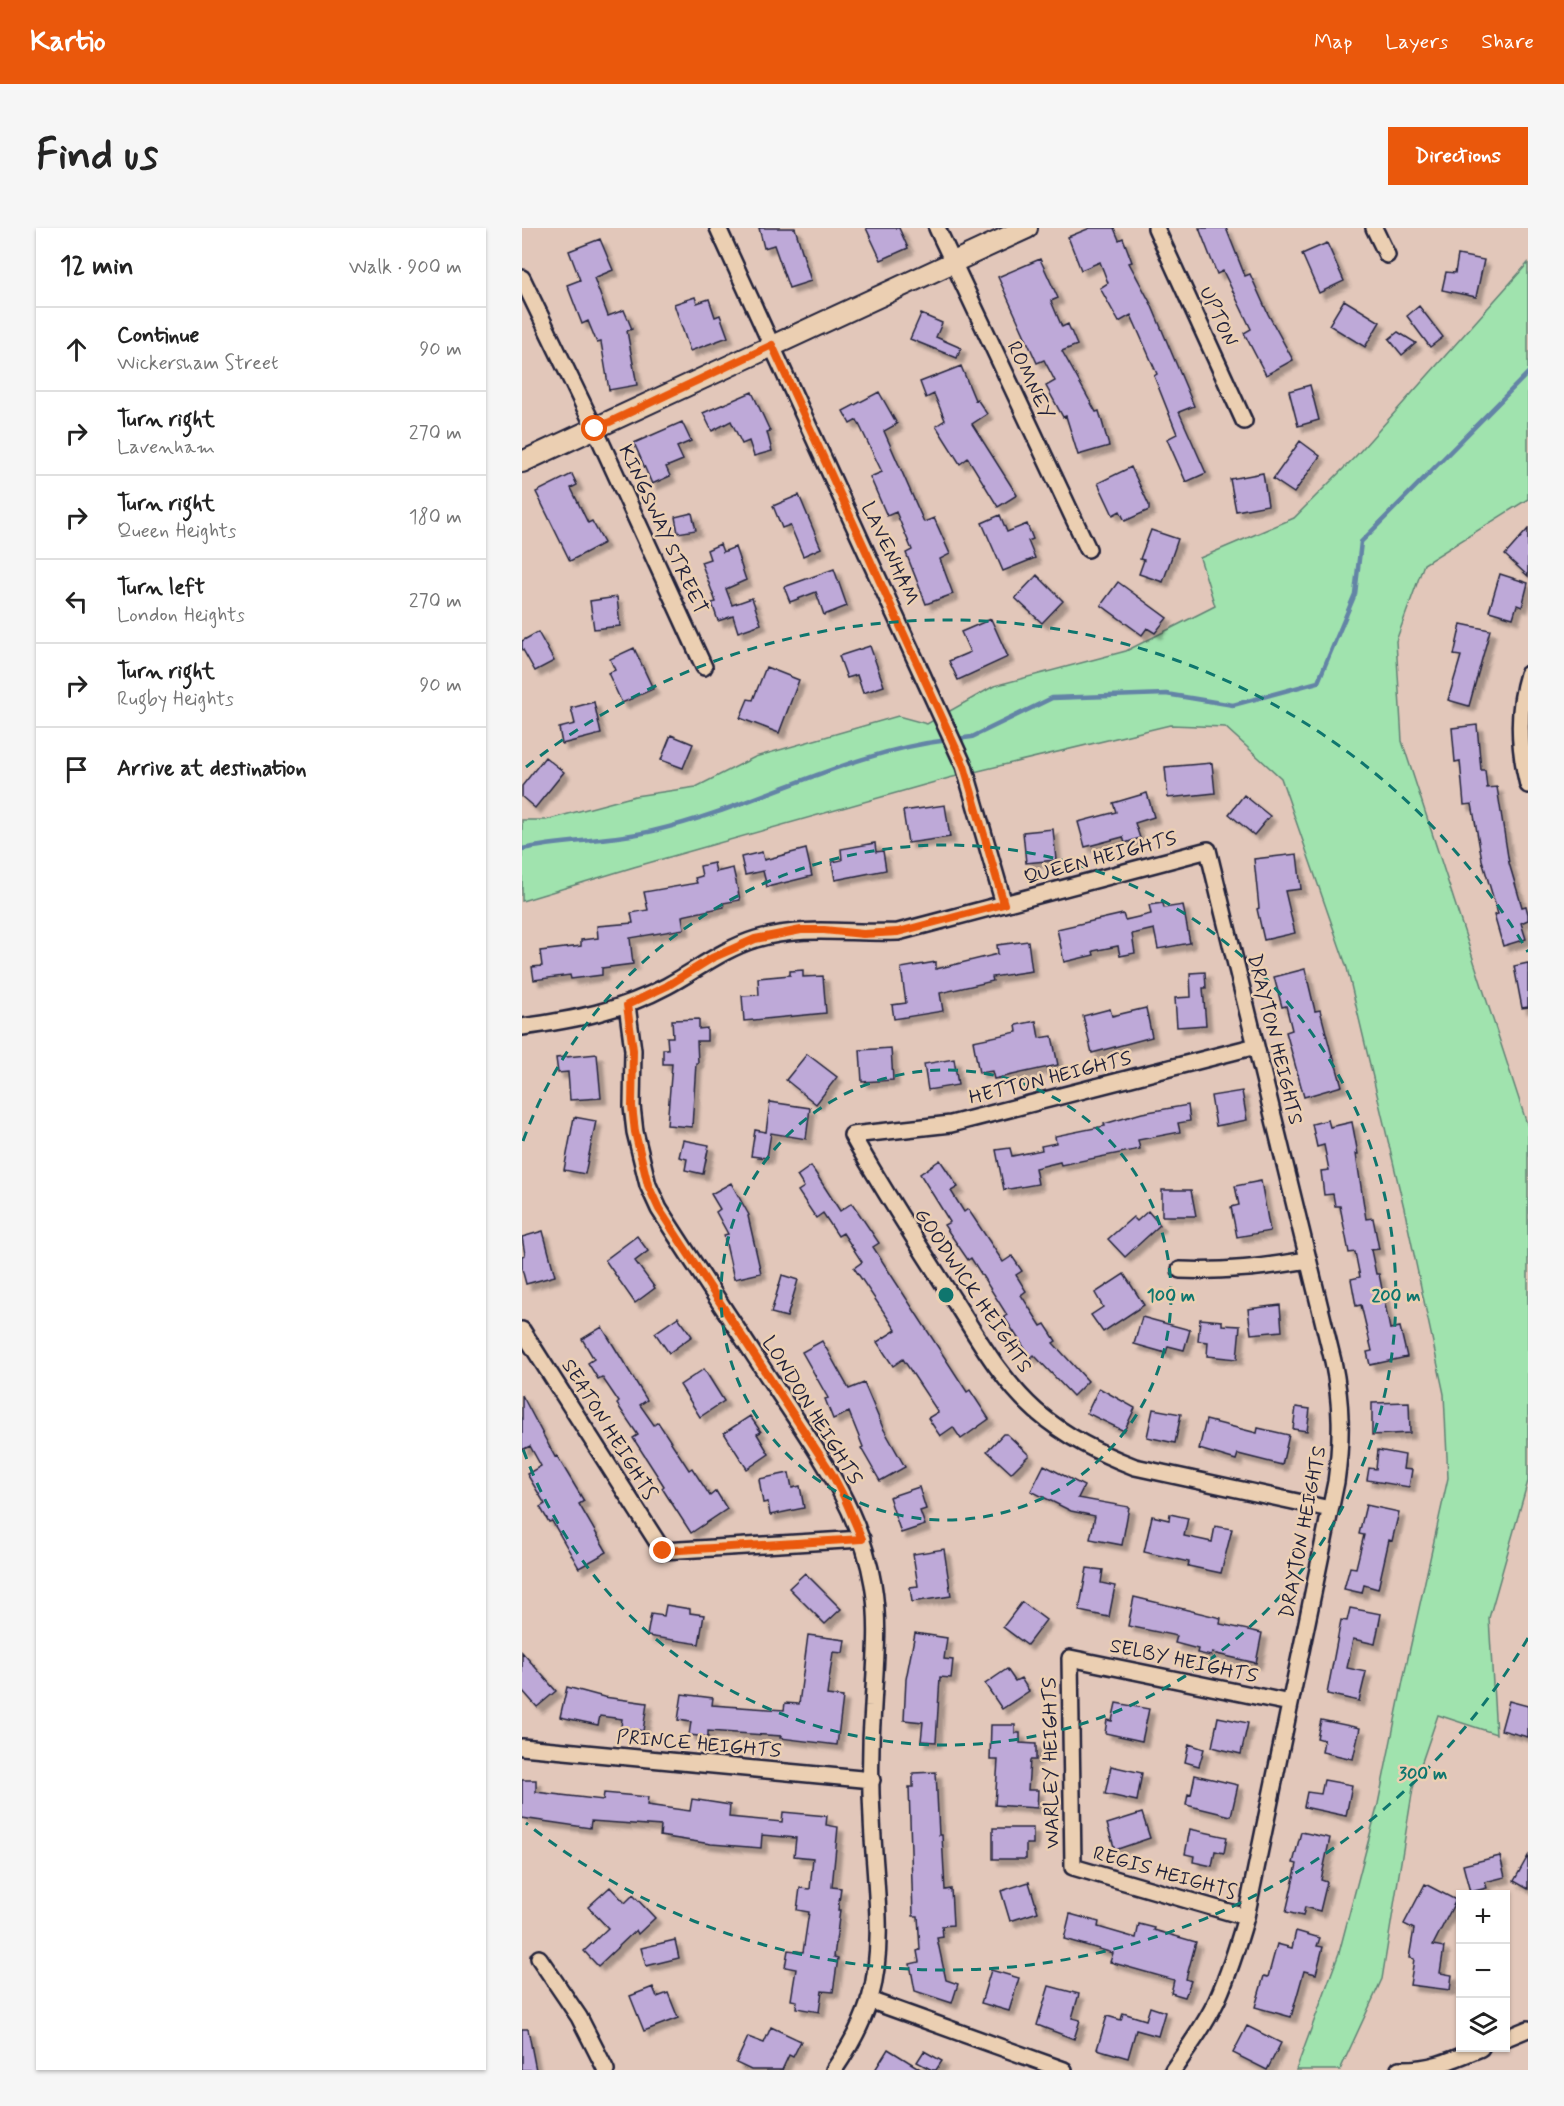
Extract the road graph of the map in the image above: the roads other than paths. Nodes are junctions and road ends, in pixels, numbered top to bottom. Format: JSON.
{"nodes":[{"id":1,"x":718,"y":228,"type":"edge"},
{"id":2,"x":937,"y":228,"type":"edge"},
{"id":3,"x":1027,"y":228,"type":"edge"},
{"id":4,"x":1156,"y":228,"type":"edge"},
{"id":5,"x":1374,"y":228,"type":"edge"},
{"id":6,"x":1386,"y":255,"type":"dead end"},
{"id":7,"x":952,"y":262,"type":"junction"},
{"id":8,"x":522,"y":278,"type":"edge"},
{"id":9,"x":772,"y":345,"type":"junction"},
{"id":10,"x":1244,"y":421,"type":"dead end"},
{"id":11,"x":595,"y":429,"type":"junction"},
{"id":12,"x":522,"y":462,"type":"edge"},
{"id":13,"x":1088,"y":549,"type":"dead end"},
{"id":14,"x":704,"y":667,"type":"dead end"},
{"id":15,"x":1528,"y":674,"type":"edge"},
{"id":16,"x":1528,"y":785,"type":"edge"},
{"id":17,"x":1208,"y":850,"type":"joint"},
{"id":18,"x":1004,"y":904,"type":"junction"},
{"id":19,"x":627,"y":1005,"type":"junction"},
{"id":20,"x":522,"y":1027,"type":"edge"},
{"id":21,"x":1256,"y":1046,"type":"junction"},
{"id":22,"x":852,"y":1135,"type":"joint"},
{"id":23,"x":1308,"y":1260,"type":"junction"},
{"id":24,"x":1180,"y":1270,"type":"dead end"},
{"id":25,"x":522,"y":1329,"type":"edge"},
{"id":26,"x":1330,"y":1509,"type":"junction"},
{"id":27,"x":862,"y":1539,"type":"junction"},
{"id":28,"x":1070,"y":1658,"type":"joint"},
{"id":29,"x":1290,"y":1703,"type":"junction"},
{"id":30,"x":522,"y":1747,"type":"edge"},
{"id":31,"x":872,"y":1780,"type":"junction"},
{"id":32,"x":1073,"y":1867,"type":"joint"},
{"id":33,"x":1246,"y":1917,"type":"junction"},
{"id":34,"x":539,"y":1958,"type":"dead end"},
{"id":35,"x":869,"y":2000,"type":"junction"},
{"id":36,"x":1528,"y":2029,"type":"edge"},
{"id":37,"x":1510,"y":2036,"type":"edge"},
{"id":38,"x":1471,"y":2052,"type":"edge"},
{"id":39,"x":1399,"y":2069,"type":"edge"},
{"id":40,"x":606,"y":2070,"type":"edge"},
{"id":41,"x":834,"y":2070,"type":"edge"},
{"id":42,"x":1064,"y":2070,"type":"edge"},
{"id":43,"x":1173,"y":2070,"type":"edge"}],
"edges":[{"from":1,"to":9,"type":"street","name":"LAVENHAM"},
{"from":2,"to":7,"type":"street","name":"ROMNEY"},
{"from":3,"to":7,"type":"street"},
{"from":4,"to":10,"type":"street","name":"UPTON"},
{"from":5,"to":6,"type":"street"},
{"from":7,"to":9,"type":"street"},
{"from":7,"to":13,"type":"street","name":"ROMNEY"},
{"from":8,"to":11,"type":"street","name":"KINGSWAY STREET"},
{"from":9,"to":11,"type":"street"},
{"from":9,"to":18,"type":"street","name":"LAVENHAM"},
{"from":11,"to":12,"type":"street"},
{"from":11,"to":14,"type":"street","name":"KINGSWAY STREET"},
{"from":15,"to":16,"type":"street"},
{"from":17,"to":18,"type":"street","name":"QUEEN HEIGHTS"},
{"from":17,"to":21,"type":"street","name":"DRAYTON HEIGHTS"},
{"from":18,"to":19,"type":"street","name":"QUEEN HEIGHTS"},
{"from":19,"to":20,"type":"street","name":"QUEEN HEIGHTS"},
{"from":19,"to":27,"type":"street","name":"LONDON HEIGHTS"},
{"from":21,"to":22,"type":"street","name":"HETTON HEIGHTS"},
{"from":21,"to":23,"type":"street","name":"DRAYTON HEIGHTS"},
{"from":22,"to":26,"type":"street","name":"GOODWICK HEIGHTS"},
{"from":23,"to":24,"type":"street"},
{"from":23,"to":26,"type":"street","name":"DRAYTON HEIGHTS"},
{"from":25,"to":27,"type":"street","name":"SEATON HEIGHTS"},
{"from":26,"to":29,"type":"street","name":"DRAYTON HEIGHTS"},
{"from":27,"to":31,"type":"street","name":"LONDON HEIGHTS"},
{"from":28,"to":29,"type":"street","name":"SELBY HEIGHTS"},
{"from":28,"to":32,"type":"street","name":"WARLEY HEIGHTS"},
{"from":29,"to":33,"type":"street","name":"DRAYTON HEIGHTS"},
{"from":30,"to":31,"type":"street","name":"PRINCE HEIGHTS"},
{"from":31,"to":35,"type":"street","name":"LONDON HEIGHTS"},
{"from":32,"to":33,"type":"street","name":"REGIS HEIGHTS"},
{"from":33,"to":43,"type":"street","name":"DRAYTON HEIGHTS"},
{"from":34,"to":40,"type":"street"},
{"from":35,"to":41,"type":"street","name":"LONDON HEIGHTS"},
{"from":35,"to":42,"type":"street"},
{"from":36,"to":37,"type":"street"},
{"from":38,"to":39,"type":"street"}]}
